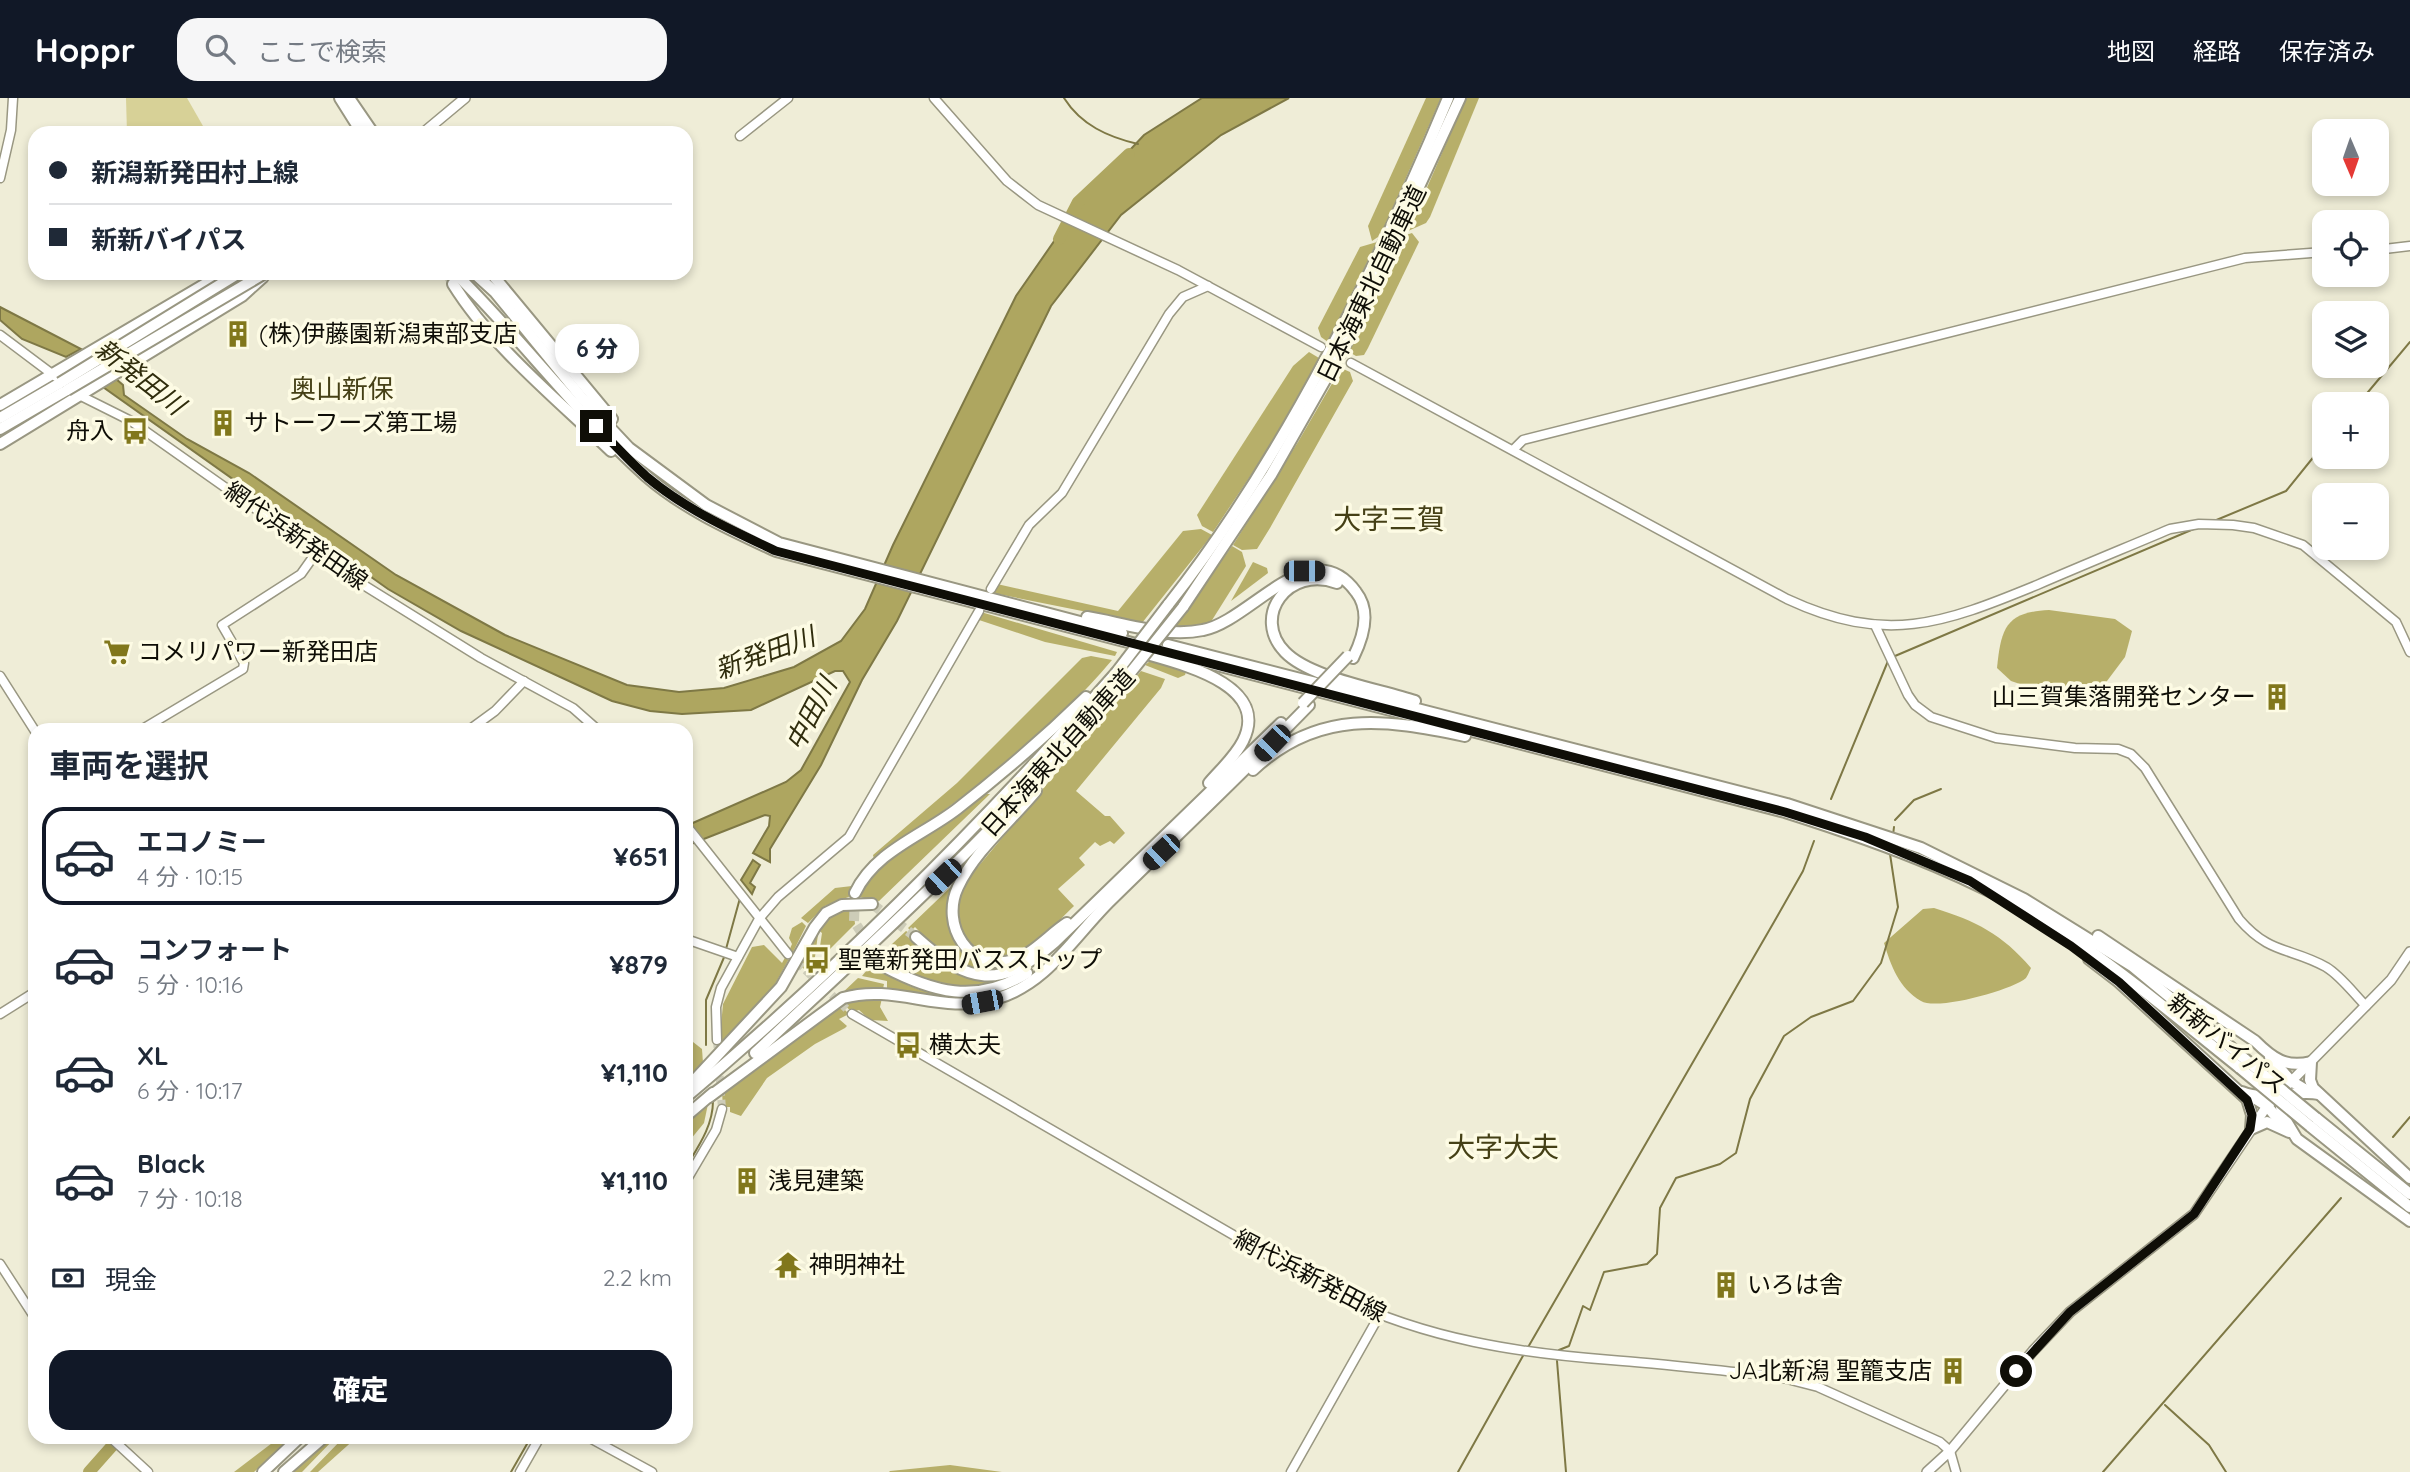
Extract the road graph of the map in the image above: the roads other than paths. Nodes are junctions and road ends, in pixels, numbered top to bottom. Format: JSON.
{"nodes":[{"id":1,"x":13,"y":98,"type":"edge"},
{"id":2,"x":340,"y":98,"type":"edge"},
{"id":3,"x":349,"y":98,"type":"edge"},
{"id":4,"x":465,"y":98,"type":"edge"},
{"id":5,"x":788,"y":98,"type":"edge"},
{"id":6,"x":934,"y":98,"type":"edge"},
{"id":7,"x":1447,"y":98,"type":"edge"},
{"id":8,"x":1460,"y":98,"type":"edge"},
{"id":9,"x":358,"y":126,"type":"edge"},
{"id":10,"x":368,"y":126,"type":"edge"},
{"id":11,"x":431,"y":126,"type":"edge"},
{"id":12,"x":740,"y":135,"type":"dead end"},
{"id":13,"x":0,"y":178,"type":"edge"},
{"id":14,"x":2410,"y":246,"type":"edge"},
{"id":15,"x":2389,"y":248,"type":"edge"},
{"id":16,"x":2312,"y":254,"type":"edge"},
{"id":17,"x":212,"y":280,"type":"edge"},
{"id":18,"x":228,"y":280,"type":"edge"},
{"id":19,"x":253,"y":280,"type":"edge"},
{"id":20,"x":259,"y":280,"type":"edge"},
{"id":21,"x":456,"y":280,"type":"tunnel mouth"},
{"id":22,"x":482,"y":280,"type":"edge"},
{"id":23,"x":497,"y":280,"type":"edge"},
{"id":24,"x":1208,"y":286,"type":"junction"},
{"id":25,"x":0,"y":335,"type":"edge"},
{"id":26,"x":1321,"y":347,"type":"dead end"},
{"id":27,"x":1351,"y":363,"type":"dead end"},
{"id":28,"x":60,"y":382,"type":"junction"},
{"id":29,"x":79,"y":396,"type":"junction"},
{"id":30,"x":0,"y":405,"type":"edge"},
{"id":31,"x":0,"y":418,"type":"edge"},
{"id":32,"x":0,"y":429,"type":"edge"},
{"id":33,"x":0,"y":444,"type":"edge"},
{"id":34,"x":1513,"y":450,"type":"junction"},
{"id":35,"x":650,"y":472,"type":"junction"},
{"id":36,"x":318,"y":550,"type":"junction"},
{"id":37,"x":991,"y":589,"type":"dead end"},
{"id":38,"x":1021,"y":610,"type":"junction"},
{"id":39,"x":979,"y":611,"type":"dead end"},
{"id":40,"x":1875,"y":625,"type":"junction"},
{"id":41,"x":2410,"y":652,"type":"edge"},
{"id":42,"x":1351,"y":657,"type":"junction"},
{"id":43,"x":1118,"y":674,"type":"junction"},
{"id":44,"x":0,"y":676,"type":"edge"},
{"id":45,"x":524,"y":681,"type":"junction"},
{"id":46,"x":1109,"y":699,"type":"junction"},
{"id":47,"x":30,"y":723,"type":"edge"},
{"id":48,"x":153,"y":723,"type":"edge"},
{"id":49,"x":478,"y":723,"type":"edge"},
{"id":50,"x":590,"y":723,"type":"edge"},
{"id":51,"x":1486,"y":726,"type":"junction"},
{"id":52,"x":1550,"y":751,"type":"junction"},
{"id":53,"x":1194,"y":814,"type":"junction"},
{"id":54,"x":693,"y":835,"type":"edge"},
{"id":55,"x":1970,"y":881,"type":"junction"},
{"id":56,"x":855,"y":893,"type":"tunnel mouth"},
{"id":57,"x":2024,"y":900,"type":"junction"},
{"id":58,"x":872,"y":904,"type":"tunnel mouth"},
{"id":59,"x":1086,"y":917,"type":"junction"},
{"id":60,"x":759,"y":919,"type":"junction"},
{"id":61,"x":916,"y":937,"type":"tunnel mouth"},
{"id":62,"x":693,"y":941,"type":"edge"},
{"id":63,"x":2410,"y":952,"type":"edge"},
{"id":64,"x":788,"y":954,"type":"tunnel mouth"},
{"id":65,"x":738,"y":957,"type":"junction"},
{"id":66,"x":883,"y":965,"type":"tunnel mouth"},
{"id":67,"x":28,"y":996,"type":"edge"},
{"id":68,"x":2366,"y":1006,"type":"junction"},
{"id":69,"x":0,"y":1014,"type":"edge"},
{"id":70,"x":852,"y":1014,"type":"tunnel mouth"},
{"id":71,"x":716,"y":1040,"type":"tunnel mouth"},
{"id":72,"x":2272,"y":1059,"type":"junction"},
{"id":73,"x":2311,"y":1062,"type":"junction"},
{"id":74,"x":2243,"y":1064,"type":"junction"},
{"id":75,"x":693,"y":1081,"type":"edge"},
{"id":76,"x":2291,"y":1081,"type":"junction"},
{"id":77,"x":2237,"y":1090,"type":"junction"},
{"id":78,"x":693,"y":1091,"type":"edge"},
{"id":79,"x":2314,"y":1093,"type":"junction"},
{"id":80,"x":2279,"y":1094,"type":"junction"},
{"id":81,"x":2251,"y":1096,"type":"junction"},
{"id":82,"x":709,"y":1097,"type":"junction"},
{"id":83,"x":2267,"y":1106,"type":"junction"},
{"id":84,"x":722,"y":1109,"type":"tunnel mouth"},
{"id":85,"x":693,"y":1110,"type":"edge"},
{"id":86,"x":2313,"y":1122,"type":"junction"},
{"id":87,"x":2250,"y":1129,"type":"junction"},
{"id":88,"x":2286,"y":1130,"type":"junction"},
{"id":89,"x":2297,"y":1139,"type":"junction"},
{"id":90,"x":693,"y":1169,"type":"edge"},
{"id":91,"x":2410,"y":1178,"type":"edge"},
{"id":92,"x":2410,"y":1194,"type":"edge"},
{"id":93,"x":2410,"y":1207,"type":"edge"},
{"id":94,"x":2410,"y":1221,"type":"edge"},
{"id":95,"x":0,"y":1264,"type":"edge"},
{"id":96,"x":28,"y":1307,"type":"edge"},
{"id":97,"x":1379,"y":1316,"type":"junction"},
{"id":98,"x":118,"y":1444,"type":"edge"},
{"id":99,"x":293,"y":1444,"type":"edge"},
{"id":100,"x":316,"y":1444,"type":"edge"},
{"id":101,"x":536,"y":1444,"type":"edge"},
{"id":102,"x":601,"y":1444,"type":"edge"},
{"id":103,"x":1950,"y":1451,"type":"junction"},
{"id":104,"x":148,"y":1472,"type":"edge"},
{"id":105,"x":263,"y":1472,"type":"edge"},
{"id":106,"x":284,"y":1472,"type":"edge"},
{"id":107,"x":520,"y":1472,"type":"edge"},
{"id":108,"x":652,"y":1472,"type":"edge"},
{"id":109,"x":1291,"y":1472,"type":"edge"},
{"id":110,"x":1927,"y":1472,"type":"edge"},
{"id":111,"x":1956,"y":1472,"type":"edge"}],
"edges":[{"from":1,"to":13,"type":"street"},
{"from":2,"to":9,"type":"highway"},
{"from":3,"to":10,"type":"highway"},
{"from":4,"to":11,"type":"main road"},
{"from":5,"to":12,"type":"street"},
{"from":6,"to":24,"type":"street"},
{"from":7,"to":43,"type":"highway","name":"日本海東北自動車道","bridge":true},
{"from":8,"to":43,"type":"highway","name":"日本海東北自動車道","bridge":true},
{"from":14,"to":15,"type":"street"},
{"from":16,"to":34,"type":"street"},
{"from":17,"to":28,"type":"highway"},
{"from":18,"to":28,"type":"highway","bridge":true},
{"from":19,"to":28,"type":"highway","bridge":true},
{"from":20,"to":29,"type":"highway"},
{"from":21,"to":35,"type":"highway","name":"新新バイパス"},
{"from":22,"to":35,"type":"highway","name":"新新バイパス"},
{"from":23,"to":35,"type":"highway"},
{"from":24,"to":26,"type":"street"},
{"from":24,"to":37,"type":"street"},
{"from":25,"to":28,"type":"street","name":"網代浜新発田線"},
{"from":27,"to":34,"type":"street"},
{"from":28,"to":29,"type":"street","name":"網代浜新発田線"},
{"from":28,"to":30,"type":"highway"},
{"from":28,"to":31,"type":"highway"},
{"from":28,"to":32,"type":"highway"},
{"from":29,"to":33,"type":"highway"},
{"from":29,"to":36,"type":"street","name":"網代浜新発田線"},
{"from":34,"to":40,"type":"street"},
{"from":35,"to":38,"type":"highway","name":"新新バイパス"},
{"from":36,"to":45,"type":"street","name":"網代浜新発田線"},
{"from":36,"to":48,"type":"street"},
{"from":38,"to":42,"type":"highway"},
{"from":38,"to":51,"type":"highway","name":"新新バイパス"},
{"from":38,"to":52,"type":"highway","name":"新新バイパス"},
{"from":38,"to":53,"type":"highway"},
{"from":39,"to":60,"type":"street"},
{"from":40,"to":41,"type":"street"},
{"from":40,"to":68,"type":"street"},
{"from":42,"to":51,"type":"highway"},
{"from":42,"to":53,"type":"highway","bridge":true},
{"from":43,"to":46,"type":"highway","name":"日本海東北自動車道"},
{"from":43,"to":56,"type":"highway"},
{"from":43,"to":78,"type":"highway","name":"日本海東北自動車道"},
{"from":44,"to":47,"type":"street"},
{"from":45,"to":49,"type":"street"},
{"from":45,"to":50,"type":"street","name":"網代浜新発田線"},
{"from":46,"to":59,"type":"highway"},
{"from":46,"to":82,"type":"highway","name":"日本海東北自動車道"},
{"from":51,"to":57,"type":"highway","name":"新新バイパス"},
{"from":52,"to":53,"type":"highway"},
{"from":52,"to":55,"type":"highway","name":"新新バイパス"},
{"from":53,"to":59,"type":"highway"},
{"from":54,"to":60,"type":"street"},
{"from":55,"to":74,"type":"highway","name":"新新バイパス"},
{"from":55,"to":77,"type":"highway"},
{"from":57,"to":72,"type":"highway"},
{"from":57,"to":74,"type":"highway","name":"新新バイパス"},
{"from":58,"to":75,"type":"highway"},
{"from":59,"to":61,"type":"highway"},
{"from":59,"to":66,"type":"highway"},
{"from":59,"to":82,"type":"highway"},
{"from":60,"to":64,"type":"street"},
{"from":60,"to":65,"type":"street"},
{"from":62,"to":65,"type":"street"},
{"from":63,"to":68,"type":"main road"},
{"from":65,"to":71,"type":"street"},
{"from":67,"to":69,"type":"street"},
{"from":68,"to":73,"type":"main road"},
{"from":70,"to":97,"type":"street","name":"網代浜新発田線"},
{"from":72,"to":73,"type":"highway"},
{"from":72,"to":76,"type":"highway"},
{"from":72,"to":80,"type":"highway"},
{"from":73,"to":76,"type":"main road"},
{"from":73,"to":79,"type":"highway"},
{"from":74,"to":86,"type":"highway","name":"新新バイパス","bridge":true},
{"from":76,"to":79,"type":"highway"},
{"from":76,"to":80,"type":"main road"},
{"from":77,"to":81,"type":"highway"},
{"from":77,"to":87,"type":"highway"},
{"from":79,"to":80,"type":"highway"},
{"from":79,"to":91,"type":"highway"},
{"from":80,"to":81,"type":"highway"},
{"from":80,"to":83,"type":"main road"},
{"from":80,"to":89,"type":"highway"},
{"from":81,"to":83,"type":"highway"},
{"from":82,"to":85,"type":"highway","name":"日本海東北自動車道"},
{"from":83,"to":87,"type":"main road"},
{"from":83,"to":88,"type":"highway"},
{"from":84,"to":90,"type":"street"},
{"from":86,"to":92,"type":"highway","name":"新新バイパス"},
{"from":86,"to":93,"type":"highway","name":"新新バイパス"},
{"from":87,"to":88,"type":"highway"},
{"from":87,"to":103,"type":"main road"},
{"from":88,"to":89,"type":"highway"},
{"from":89,"to":94,"type":"highway"},
{"from":95,"to":96,"type":"street"},
{"from":97,"to":103,"type":"street","name":"網代浜新発田線"},
{"from":97,"to":109,"type":"street"},
{"from":98,"to":104,"type":"street"},
{"from":99,"to":105,"type":"highway"},
{"from":100,"to":106,"type":"highway"},
{"from":101,"to":107,"type":"street"},
{"from":102,"to":108,"type":"street"},
{"from":103,"to":110,"type":"main road"},
{"from":103,"to":111,"type":"street"}]}
